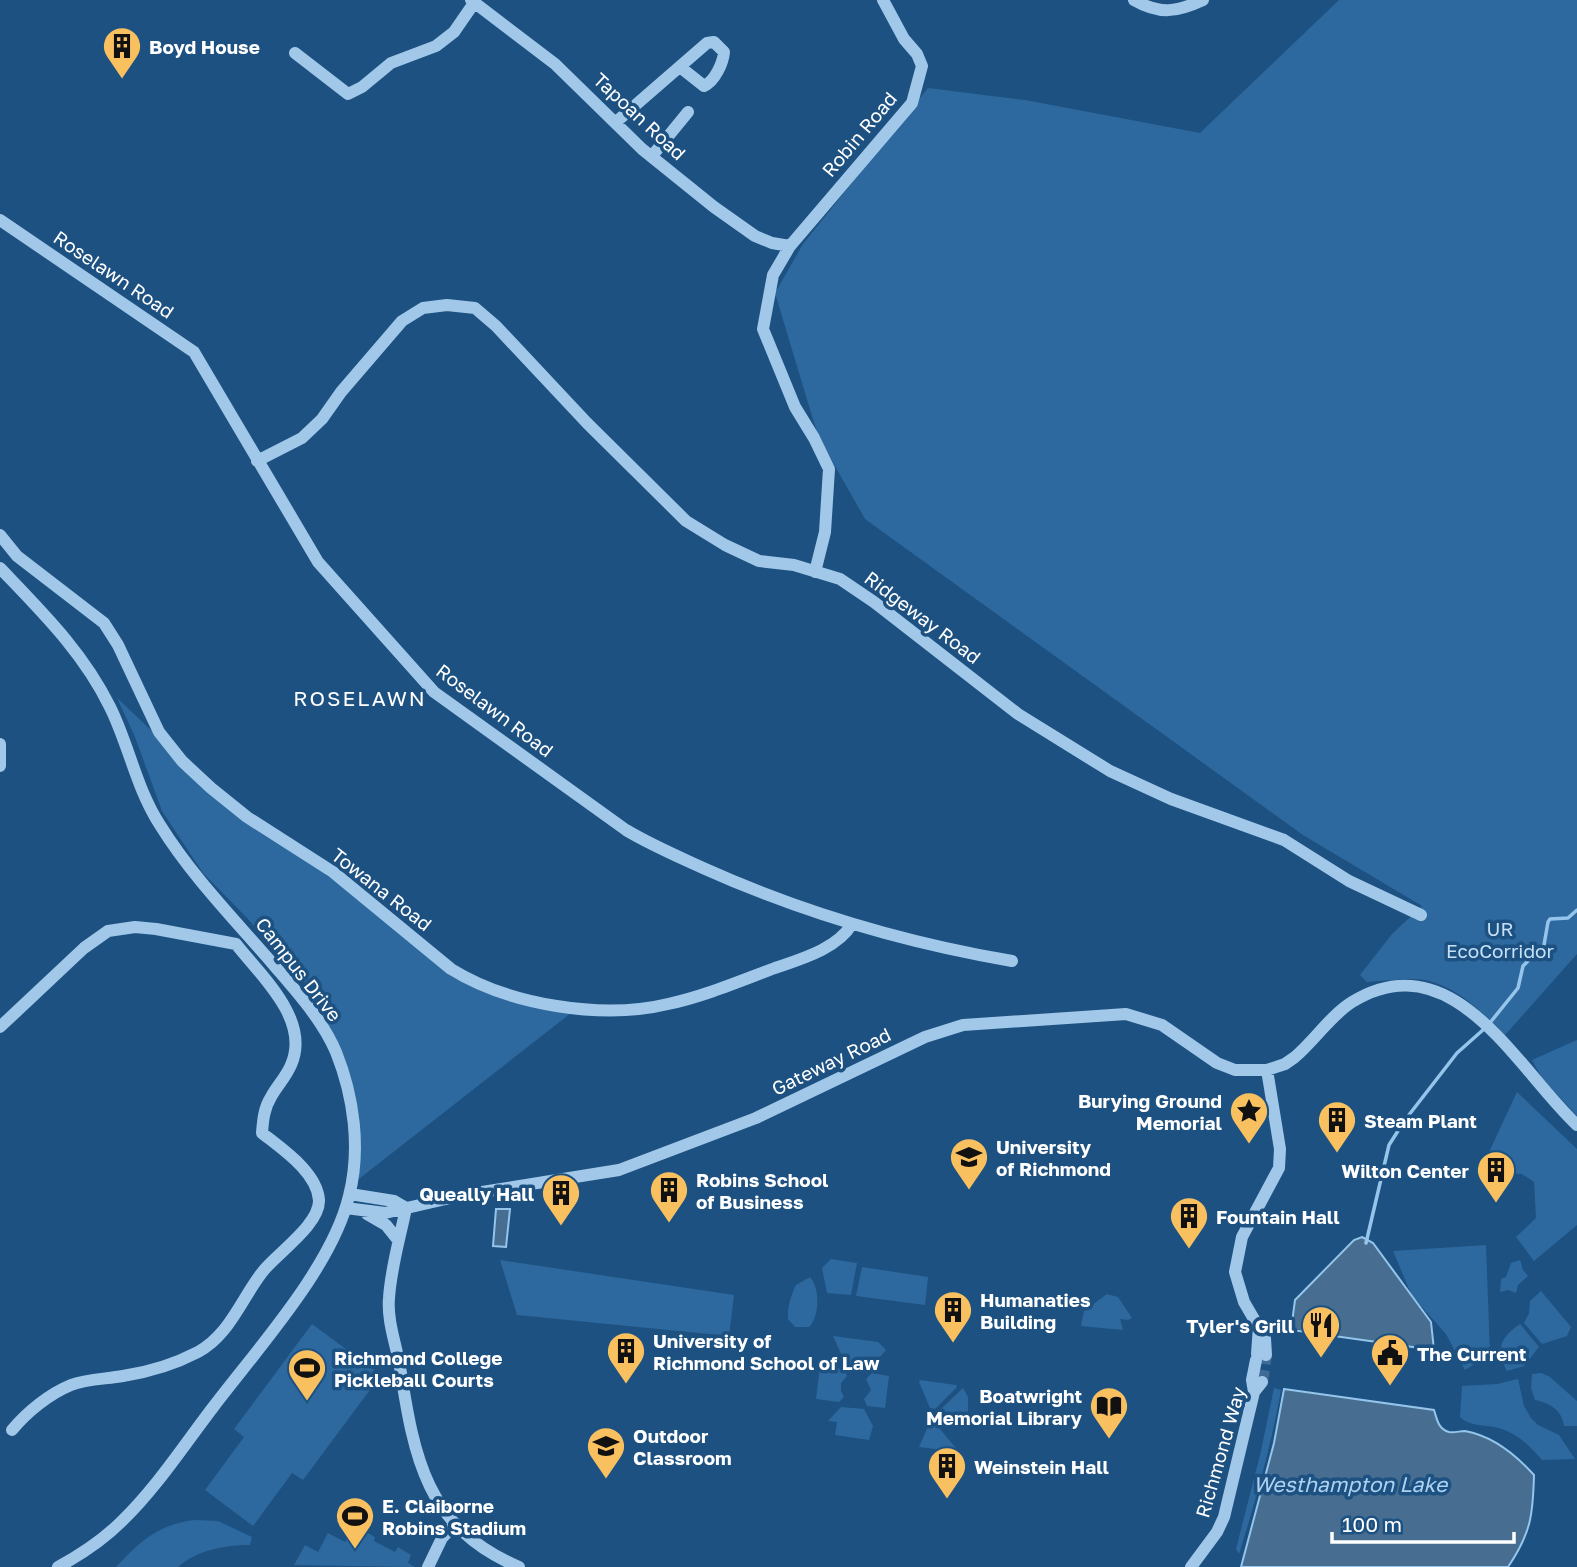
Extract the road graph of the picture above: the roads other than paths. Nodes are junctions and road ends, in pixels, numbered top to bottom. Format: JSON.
{"nodes":[{"id":1,"x":883,"y":0,"type":"edge"},
{"id":2,"x":1134,"y":0,"type":"edge"},
{"id":3,"x":1203,"y":0,"type":"edge"},
{"id":4,"x":473,"y":1,"type":"edge"},
{"id":5,"x":295,"y":52,"type":"dead end"},
{"id":6,"x":680,"y":67,"type":"dead end"},
{"id":7,"x":688,"y":112,"type":"dead end"},
{"id":8,"x":616,"y":122,"type":"junction"},
{"id":9,"x":652,"y":156,"type":"junction"},
{"id":10,"x":0,"y":220,"type":"edge"},
{"id":11,"x":790,"y":246,"type":"junction"},
{"id":12,"x":257,"y":461,"type":"junction"},
{"id":13,"x":0,"y":535,"type":"edge"},
{"id":14,"x":17,"y":556,"type":"junction"},
{"id":15,"x":1,"y":569,"type":"edge"},
{"id":16,"x":816,"y":572,"type":"junction"},
{"id":17,"x":0,"y":744,"type":"edge"},
{"id":18,"x":0,"y":766,"type":"edge"},
{"id":19,"x":1421,"y":915,"type":"dead end"},
{"id":20,"x":852,"y":924,"type":"junction"},
{"id":21,"x":236,"y":944,"type":"junction"},
{"id":22,"x":257,"y":945,"type":"junction"},
{"id":23,"x":1012,"y":961,"type":"dead end"},
{"id":24,"x":0,"y":1027,"type":"edge"},
{"id":25,"x":1267,"y":1070,"type":"junction"},
{"id":26,"x":1577,"y":1125,"type":"edge"},
{"id":27,"x":350,"y":1194,"type":"junction"},
{"id":28,"x":346,"y":1208,"type":"junction"},
{"id":29,"x":407,"y":1208,"type":"junction"},
{"id":30,"x":361,"y":1211,"type":"junction"},
{"id":31,"x":398,"y":1240,"type":"junction"},
{"id":32,"x":12,"y":1430,"type":"dead end"},
{"id":33,"x":455,"y":1524,"type":"junction"},
{"id":34,"x":1193,"y":1566,"type":"edge"},
{"id":35,"x":58,"y":1567,"type":"edge"},
{"id":36,"x":428,"y":1567,"type":"edge"},
{"id":37,"x":519,"y":1567,"type":"edge"}],
"edges":[{"from":1,"to":11,"type":"street","name":"Robin Road"},
{"from":2,"to":3,"type":"street"},
{"from":4,"to":5,"type":"street"},
{"from":4,"to":8,"type":"street","name":"Tapoan Road"},
{"from":6,"to":8,"type":"street"},
{"from":7,"to":9,"type":"street"},
{"from":8,"to":9,"type":"street","name":"Tapoan Road"},
{"from":9,"to":11,"type":"street","name":"Tapoan Road"},
{"from":10,"to":12,"type":"street","name":"Roselawn Road"},
{"from":11,"to":16,"type":"street","name":"Robin Road"},
{"from":12,"to":16,"type":"street","name":"Ridgeway Road"},
{"from":12,"to":20,"type":"street","name":"Roselawn Road"},
{"from":13,"to":14,"type":"street","name":"Towana Road"},
{"from":14,"to":15,"type":"street"},
{"from":14,"to":20,"type":"street","name":"Towana Road"},
{"from":15,"to":22,"type":"street","name":"Campus Drive"},
{"from":16,"to":19,"type":"street","name":"Ridgeway Road"},
{"from":17,"to":18,"type":"street"},
{"from":20,"to":23,"type":"street","name":"Roselawn Road"},
{"from":21,"to":22,"type":"street"},
{"from":21,"to":24,"type":"street"},
{"from":21,"to":32,"type":"street"},
{"from":22,"to":27,"type":"street","name":"Campus Drive"},
{"from":25,"to":26,"type":"street"},
{"from":25,"to":29,"type":"street","name":"Gateway Road"},
{"from":25,"to":34,"type":"street","name":"Richmond Way"},
{"from":27,"to":28,"type":"street","name":"Campus Drive"},
{"from":27,"to":29,"type":"street","name":"Gateway Road"},
{"from":28,"to":30,"type":"street","name":"Gateway Road"},
{"from":28,"to":35,"type":"street","name":"Campus Drive"},
{"from":29,"to":30,"type":"street","name":"Gateway Road"},
{"from":29,"to":31,"type":"street"},
{"from":30,"to":31,"type":"street","name":"Gateway Road"},
{"from":31,"to":33,"type":"street"},
{"from":33,"to":36,"type":"street"},
{"from":33,"to":37,"type":"street"}]}
